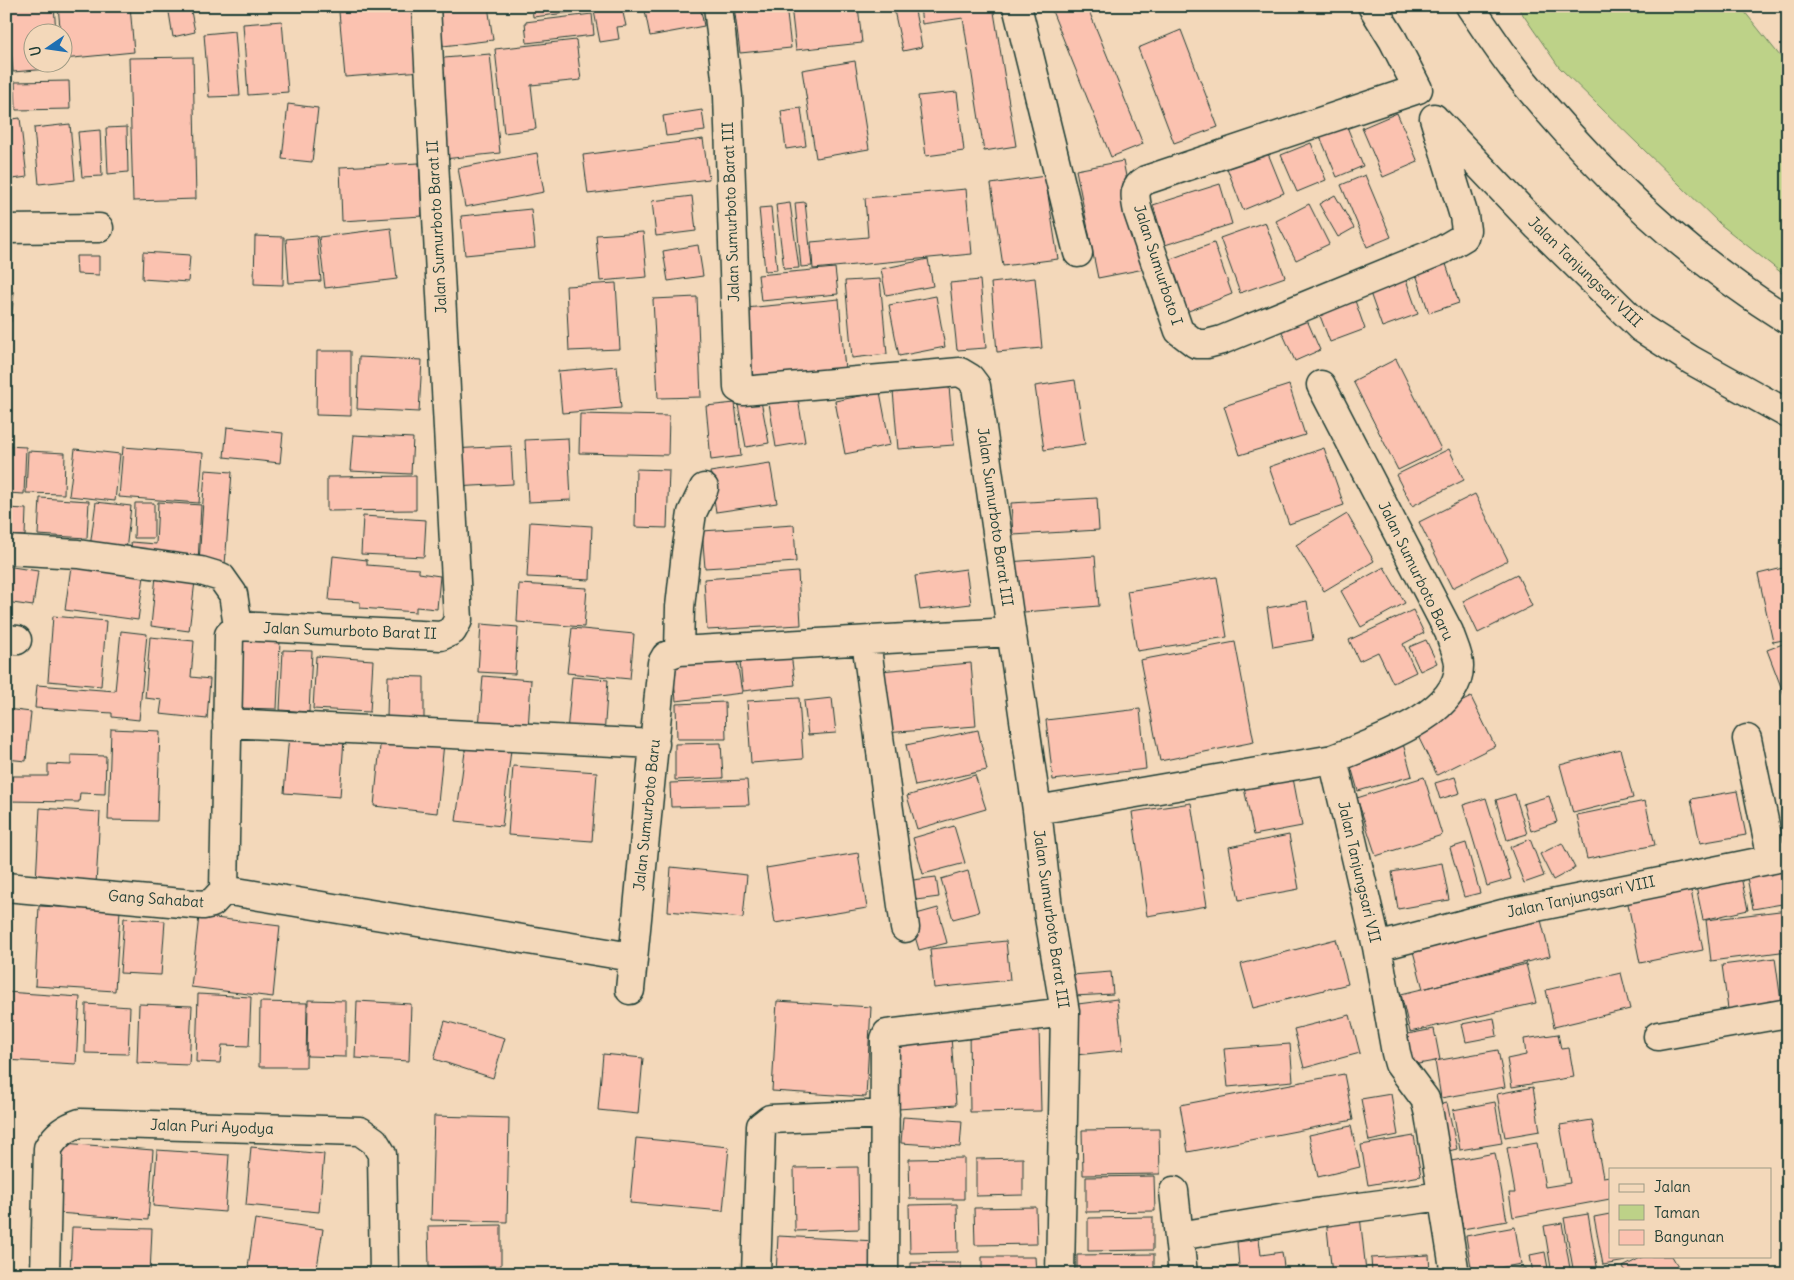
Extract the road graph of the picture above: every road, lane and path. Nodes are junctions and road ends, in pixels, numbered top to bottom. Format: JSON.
{"nodes":[{"id":1,"x":426,"y":6,"type":"edge"},
{"id":2,"x":718,"y":6,"type":"edge"},
{"id":3,"x":1017,"y":6,"type":"edge"},
{"id":4,"x":1372,"y":6,"type":"edge"},
{"id":5,"x":1470,"y":6,"type":"edge"},
{"id":6,"x":1418,"y":89,"type":"junction"},
{"id":7,"x":1434,"y":118,"type":"junction"},
{"id":8,"x":99,"y":228,"type":"dead end"},
{"id":9,"x":6,"y":229,"type":"edge"},
{"id":10,"x":1078,"y":253,"type":"dead end"},
{"id":11,"x":1788,"y":320,"type":"edge"},
{"id":12,"x":1321,"y":385,"type":"dead end"},
{"id":13,"x":1788,"y":414,"type":"edge"},
{"id":14,"x":704,"y":488,"type":"dead end"},
{"id":15,"x":6,"y":550,"type":"edge"},
{"id":16,"x":238,"y":626,"type":"junction"},
{"id":17,"x":1011,"y":632,"type":"junction"},
{"id":18,"x":866,"y":641,"type":"junction"},
{"id":19,"x":679,"y":651,"type":"junction"},
{"id":20,"x":227,"y":723,"type":"junction"},
{"id":21,"x":1747,"y":739,"type":"dead end"},
{"id":22,"x":655,"y":744,"type":"junction"},
{"id":23,"x":1333,"y":759,"type":"junction"},
{"id":24,"x":1037,"y":810,"type":"junction"},
{"id":25,"x":1780,"y":857,"type":"edge"},
{"id":26,"x":6,"y":887,"type":"edge"},
{"id":27,"x":224,"y":890,"type":"junction"},
{"id":28,"x":905,"y":928,"type":"dead end"},
{"id":29,"x":1376,"y":946,"type":"junction"},
{"id":30,"x":632,"y":957,"type":"junction"},
{"id":31,"x":630,"y":990,"type":"dead end"},
{"id":32,"x":1065,"y":1012,"type":"junction"},
{"id":33,"x":1788,"y":1013,"type":"edge"},
{"id":34,"x":1658,"y":1036,"type":"dead end"},
{"id":35,"x":886,"y":1114,"type":"junction"},
{"id":36,"x":1174,"y":1190,"type":"dead end"},
{"id":37,"x":1442,"y":1196,"type":"junction"},
{"id":38,"x":1179,"y":1236,"type":"junction"},
{"id":39,"x":45,"y":1274,"type":"edge"},
{"id":40,"x":384,"y":1274,"type":"edge"},
{"id":41,"x":756,"y":1274,"type":"edge"},
{"id":42,"x":884,"y":1274,"type":"edge"},
{"id":43,"x":1060,"y":1274,"type":"edge"},
{"id":44,"x":1183,"y":1274,"type":"edge"},
{"id":45,"x":1454,"y":1274,"type":"edge"}],
"edges":[{"from":1,"to":16,"type":"main road","name":"Jalan Sumurboto Barat II"},
{"from":2,"to":17,"type":"main road","name":"Jalan Sumurboto Barat III"},
{"from":3,"to":10,"type":"main road"},
{"from":4,"to":6,"type":"main road"},
{"from":5,"to":11,"type":"main road"},
{"from":6,"to":7,"type":"main road","name":"Jalan Tanjungsari VIII"},
{"from":6,"to":7,"type":"main road","name":"Jalan Sumurboto I"},
{"from":7,"to":13,"type":"main road","name":"Jalan Tanjungsari VIII"},
{"from":8,"to":9,"type":"main road"},
{"from":12,"to":23,"type":"main road","name":"Jalan Sumurboto Baru"},
{"from":14,"to":19,"type":"main road"},
{"from":15,"to":16,"type":"main road"},
{"from":16,"to":20,"type":"main road"},
{"from":17,"to":18,"type":"main road"},
{"from":17,"to":24,"type":"main road","name":"Jalan Sumurboto Barat III"},
{"from":18,"to":19,"type":"main road"},
{"from":18,"to":28,"type":"main road"},
{"from":19,"to":22,"type":"main road","name":"Jalan Sumurboto Baru"},
{"from":20,"to":22,"type":"main road"},
{"from":20,"to":27,"type":"main road","name":"Gang Sahabat"},
{"from":21,"to":25,"type":"main road"},
{"from":22,"to":30,"type":"main road","name":"Jalan Sumurboto Baru"},
{"from":23,"to":24,"type":"main road"},
{"from":23,"to":29,"type":"main road","name":"Jalan Tanjungsari VII"},
{"from":24,"to":32,"type":"main road","name":"Jalan Sumurboto Barat III"},
{"from":25,"to":29,"type":"main road","name":"Jalan Tanjungsari VIII"},
{"from":26,"to":27,"type":"main road","name":"Gang Sahabat"},
{"from":27,"to":30,"type":"main road"},
{"from":29,"to":37,"type":"main road","name":"Jalan Tanjungsari VII"},
{"from":30,"to":31,"type":"main road","name":"Jalan Sumurboto Baru"},
{"from":32,"to":35,"type":"main road"},
{"from":32,"to":43,"type":"main road","name":"Jalan Sumurboto Barat III"},
{"from":33,"to":34,"type":"main road"},
{"from":35,"to":41,"type":"main road"},
{"from":35,"to":42,"type":"main road"},
{"from":36,"to":38,"type":"main road"},
{"from":37,"to":38,"type":"main road"},
{"from":37,"to":45,"type":"main road","name":"Jalan Tanjungsari VII"},
{"from":38,"to":44,"type":"main road"},
{"from":39,"to":40,"type":"main road","name":"Jalan Puri Ayodya"}]}
